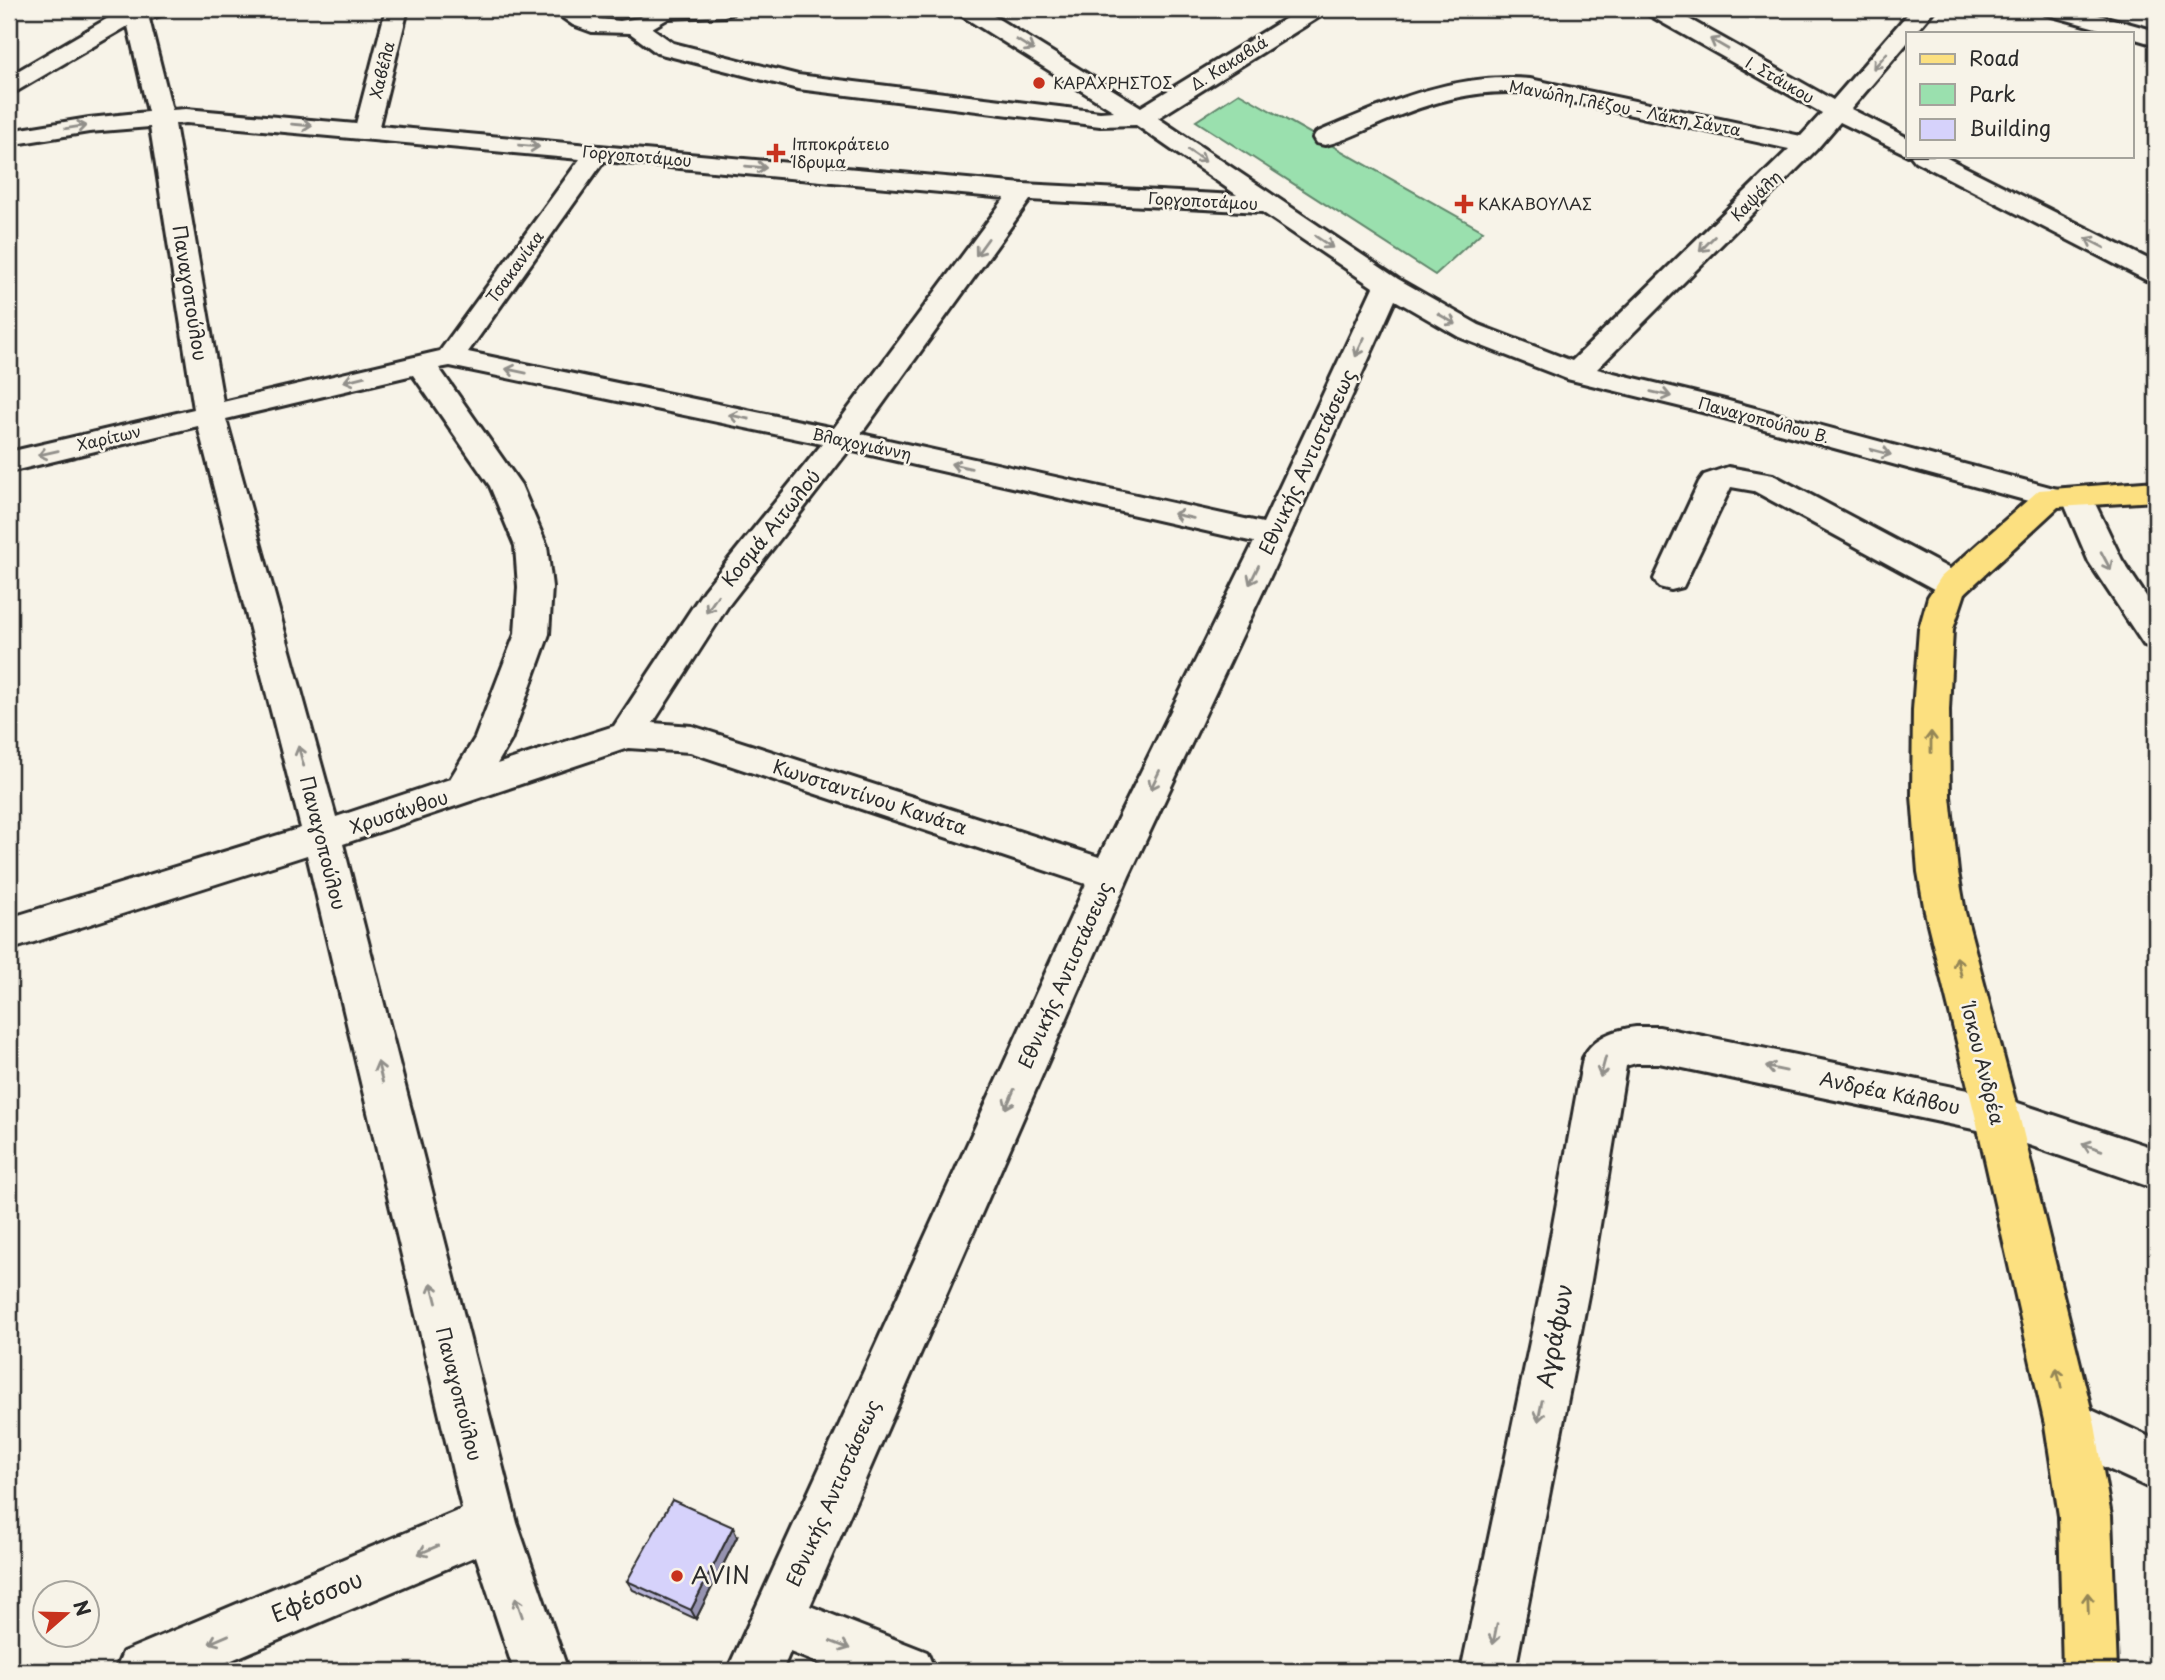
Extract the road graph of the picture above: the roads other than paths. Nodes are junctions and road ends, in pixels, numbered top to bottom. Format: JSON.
{"nodes":[{"id":1,"x":397,"y":9,"type":"edge"},
{"id":2,"x":571,"y":9,"type":"edge"},
{"id":3,"x":724,"y":9,"type":"edge"},
{"id":4,"x":967,"y":9,"type":"edge"},
{"id":5,"x":1316,"y":9,"type":"edge"},
{"id":6,"x":1655,"y":9,"type":"edge"},
{"id":7,"x":1924,"y":9,"type":"edge"},
{"id":8,"x":2053,"y":9,"type":"edge"},
{"id":9,"x":666,"y":10,"type":"edge"},
{"id":10,"x":143,"y":11,"type":"edge"},
{"id":11,"x":633,"y":25,"type":"junction"},
{"id":12,"x":2156,"y":38,"type":"edge"},
{"id":13,"x":9,"y":86,"type":"edge"},
{"id":14,"x":1836,"y":111,"type":"junction"},
{"id":15,"x":161,"y":116,"type":"junction"},
{"id":16,"x":1141,"y":118,"type":"junction"},
{"id":17,"x":366,"y":131,"type":"junction"},
{"id":18,"x":9,"y":138,"type":"edge"},
{"id":19,"x":1325,"y":138,"type":"dead end"},
{"id":20,"x":1807,"y":145,"type":"junction"},
{"id":21,"x":1906,"y":147,"type":"edge"},
{"id":22,"x":597,"y":153,"type":"junction"},
{"id":23,"x":1928,"y":158,"type":"edge"},
{"id":24,"x":1023,"y":192,"type":"junction"},
{"id":25,"x":1268,"y":204,"type":"junction"},
{"id":26,"x":2156,"y":274,"type":"edge"},
{"id":27,"x":1388,"y":285,"type":"junction"},
{"id":28,"x":435,"y":360,"type":"junction"},
{"id":29,"x":1577,"y":373,"type":"junction"},
{"id":30,"x":210,"y":415,"type":"junction"},
{"id":31,"x":842,"y":439,"type":"junction"},
{"id":32,"x":9,"y":462,"type":"edge"},
{"id":33,"x":2156,"y":491,"type":"edge"},
{"id":34,"x":2064,"y":498,"type":"junction"},
{"id":35,"x":1273,"y":536,"type":"junction"},
{"id":36,"x":1671,"y":579,"type":"dead end"},
{"id":37,"x":1953,"y":585,"type":"junction"},
{"id":38,"x":2156,"y":637,"type":"edge"},
{"id":39,"x":627,"y":735,"type":"junction"},
{"id":40,"x":462,"y":791,"type":"junction"},
{"id":41,"x":323,"y":836,"type":"junction"},
{"id":42,"x":1110,"y":876,"type":"junction"},
{"id":43,"x":9,"y":934,"type":"edge"},
{"id":44,"x":1659,"y":1045,"type":"joint"},
{"id":45,"x":1997,"y":1115,"type":"junction"},
{"id":46,"x":2156,"y":1169,"type":"edge"},
{"id":47,"x":2070,"y":1425,"type":"junction"},
{"id":48,"x":2156,"y":1466,"type":"edge"},
{"id":49,"x":491,"y":1523,"type":"junction"},
{"id":50,"x":776,"y":1620,"type":"junction"},
{"id":51,"x":142,"y":1671,"type":"edge"},
{"id":52,"x":541,"y":1671,"type":"edge"},
{"id":53,"x":754,"y":1671,"type":"edge"},
{"id":54,"x":908,"y":1671,"type":"edge"},
{"id":55,"x":1488,"y":1671,"type":"edge"},
{"id":56,"x":2090,"y":1671,"type":"edge"}],
"edges":[{"from":1,"to":17,"type":"street","name":"Χαβέλα"},
{"from":2,"to":11,"type":"street"},
{"from":3,"to":9,"type":"street"},
{"from":4,"to":16,"type":"street","name":"Παναγοπούλου Β.","one_way":true},
{"from":5,"to":16,"type":"street","name":"Δ. Κακαβιά"},
{"from":14,"to":6,"type":"street","name":"Ι. Στάικου","one_way":true},
{"from":7,"to":14,"type":"street","name":"Καψάλη","one_way":true},
{"from":8,"to":12,"type":"street"},
{"from":9,"to":11,"type":"street"},
{"from":10,"to":13,"type":"street"},
{"from":10,"to":15,"type":"street","name":"Παναγοπούλου"},
{"from":11,"to":16,"type":"street"},
{"from":14,"to":20,"type":"street","name":"Καψάλη"},
{"from":14,"to":21,"type":"street","name":"Ι. Στάικου"},
{"from":15,"to":17,"type":"street","name":"Γοργοποτάμου","one_way":true},
{"from":18,"to":15,"type":"street","name":"Γοργοποτάμου","one_way":true},
{"from":15,"to":30,"type":"street","name":"Παναγοπούλου"},
{"from":16,"to":25,"type":"street","name":"Παναγοπούλου Β.","one_way":true},
{"from":17,"to":22,"type":"street","name":"Γοργοποτάμου","one_way":true},
{"from":19,"to":20,"type":"street","name":"Μανώλη Γλέζου - Λάκη Σάντα"},
{"from":20,"to":29,"type":"street","name":"Καψάλη","one_way":true},
{"from":22,"to":24,"type":"street","name":"Γοργοποτάμου","one_way":true},
{"from":22,"to":28,"type":"street","name":"Τσακανίκα"},
{"from":26,"to":23,"type":"street","one_way":true},
{"from":24,"to":25,"type":"street","name":"Γοργοποτάμου"},
{"from":24,"to":31,"type":"street","name":"Κοσμά Αιτωλού","one_way":true},
{"from":25,"to":27,"type":"street","name":"Παναγοπούλου Β.","one_way":true},
{"from":27,"to":29,"type":"street","name":"Παναγοπούλου Β.","one_way":true},
{"from":27,"to":35,"type":"street","name":"Εθνικής Αντιστάσεως","one_way":true},
{"from":28,"to":30,"type":"street","name":"Χαρίτων","one_way":true},
{"from":31,"to":28,"type":"street","name":"Βλαχογιάννη","one_way":true},
{"from":28,"to":40,"type":"street"},
{"from":29,"to":34,"type":"street","name":"Παναγοπούλου Β.","one_way":true},
{"from":30,"to":32,"type":"street","name":"Χαρίτων","one_way":true},
{"from":41,"to":30,"type":"street","name":"Παναγοπούλου","one_way":true},
{"from":35,"to":31,"type":"street","name":"Βλαχογιάννη","one_way":true},
{"from":31,"to":39,"type":"street","name":"Κοσμά Αιτωλού","one_way":true},
{"from":33,"to":34,"type":"main road","name":"Παναγοπούλου Β."},
{"from":34,"to":37,"type":"main road","name":"Ίσκου Ανδρέα"},
{"from":34,"to":38,"type":"street","one_way":true},
{"from":35,"to":42,"type":"street","name":"Εθνικής Αντιστάσεως","one_way":true},
{"from":36,"to":37,"type":"street"},
{"from":45,"to":37,"type":"main road","name":"Ίσκου Ανδρέα","one_way":true},
{"from":39,"to":40,"type":"street","name":"Χρυσάνθου"},
{"from":39,"to":42,"type":"street","name":"Κωνσταντίνου Κανάτα"},
{"from":40,"to":41,"type":"street","name":"Χρυσάνθου"},
{"from":41,"to":43,"type":"street","name":"Χρυσάνθου"},
{"from":49,"to":41,"type":"street","name":"Παναγοπούλου","one_way":true},
{"from":42,"to":50,"type":"street","name":"Εθνικής Αντιστάσεως","one_way":true},
{"from":45,"to":44,"type":"street","name":"Ανδρέα Κάλβου","one_way":true},
{"from":44,"to":55,"type":"street","name":"Αγράφων","one_way":true},
{"from":46,"to":45,"type":"street","name":"Ανδρέα Κάλβου","one_way":true},
{"from":47,"to":45,"type":"main road","name":"Ίσκου Ανδρέα","one_way":true},
{"from":47,"to":48,"type":"street"},
{"from":56,"to":47,"type":"main road","name":"Ίσκου Ανδρέα","one_way":true},
{"from":49,"to":51,"type":"street","name":"Εφέσσου","one_way":true},
{"from":52,"to":49,"type":"street","name":"Παναγοπούλου","one_way":true},
{"from":50,"to":53,"type":"street","name":"Εθνικής Αντιστάσεως"},
{"from":50,"to":54,"type":"street","one_way":true}]}
